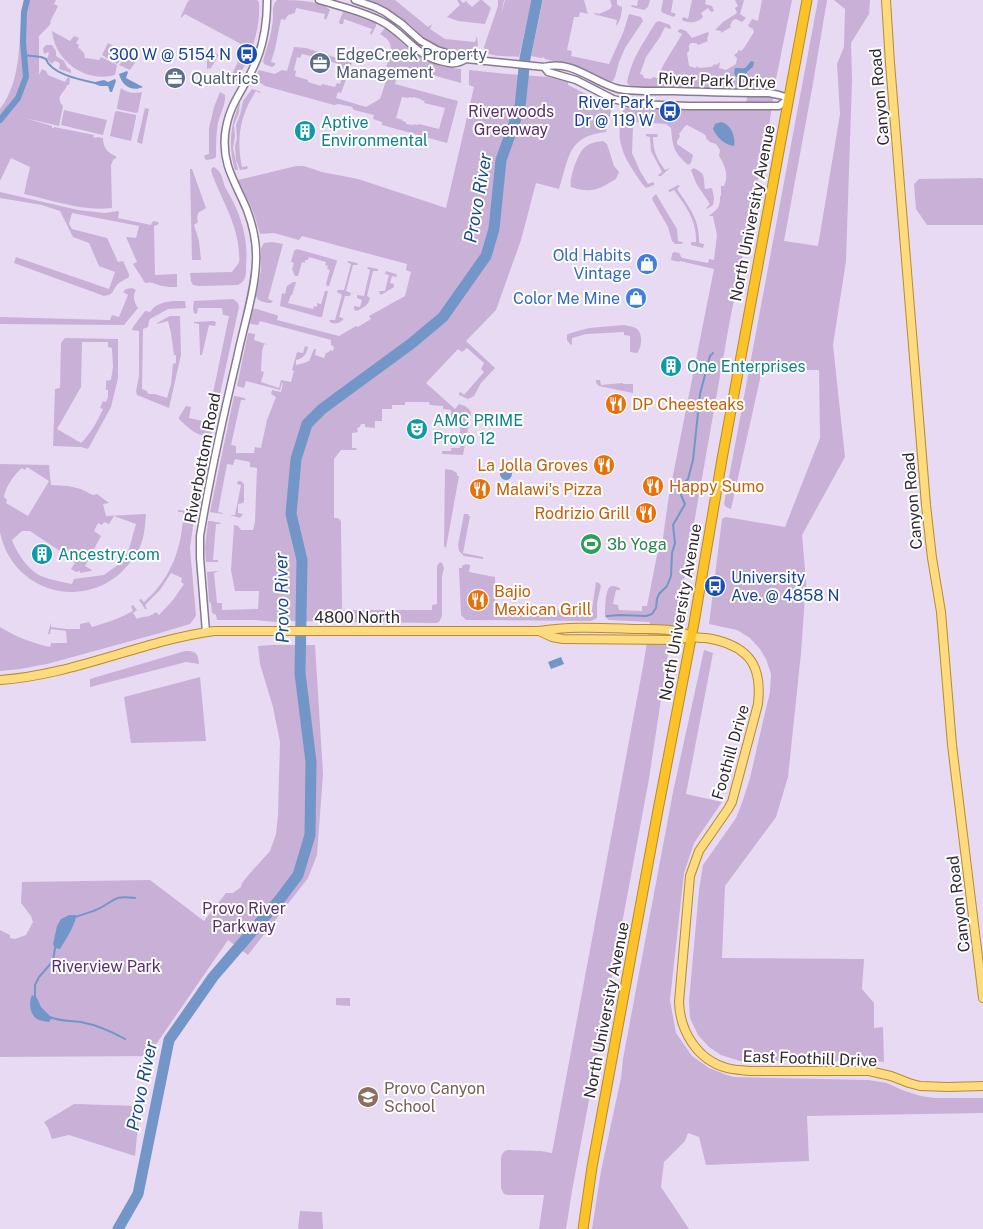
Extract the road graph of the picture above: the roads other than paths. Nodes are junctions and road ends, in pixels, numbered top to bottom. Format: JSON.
{"nodes":[{"id":1,"x":268,"y":0,"type":"edge"},
{"id":2,"x":319,"y":0,"type":"edge"},
{"id":3,"x":354,"y":0,"type":"edge"},
{"id":4,"x":807,"y":0,"type":"edge"},
{"id":5,"x":886,"y":0,"type":"edge"},
{"id":6,"x":466,"y":59,"type":"junction"},
{"id":7,"x":544,"y":67,"type":"junction"},
{"id":8,"x":789,"y":98,"type":"junction"},
{"id":9,"x":206,"y":632,"type":"junction"},
{"id":10,"x":692,"y":636,"type":"junction"},
{"id":11,"x":0,"y":680,"type":"edge"},
{"id":12,"x":983,"y":998,"type":"edge"},
{"id":13,"x":700,"y":1052,"type":"joint"},
{"id":14,"x":983,"y":1086,"type":"edge"},
{"id":15,"x":583,"y":1229,"type":"edge"}],
"edges":[{"from":1,"to":9,"type":"street","name":"Riverbottom Road"},
{"from":2,"to":6,"type":"street"},
{"from":3,"to":6,"type":"street"},
{"from":4,"to":8,"type":"highway","name":"North University Avenue"},
{"from":5,"to":12,"type":"main road","name":"Canyon Road"},
{"from":6,"to":7,"type":"street"},
{"from":7,"to":8,"type":"street","name":"River Park Drive"},
{"from":7,"to":8,"type":"street","name":"River Park Drive"},
{"from":8,"to":10,"type":"highway","name":"North University Avenue"},
{"from":9,"to":10,"type":"main road","name":"4800 North"},
{"from":9,"to":11,"type":"main road","name":"4800 North"},
{"from":10,"to":13,"type":"main road","name":"Foothill Drive"},
{"from":10,"to":15,"type":"highway","name":"North University Avenue"},
{"from":13,"to":14,"type":"main road","name":"East Foothill Drive"}]}
